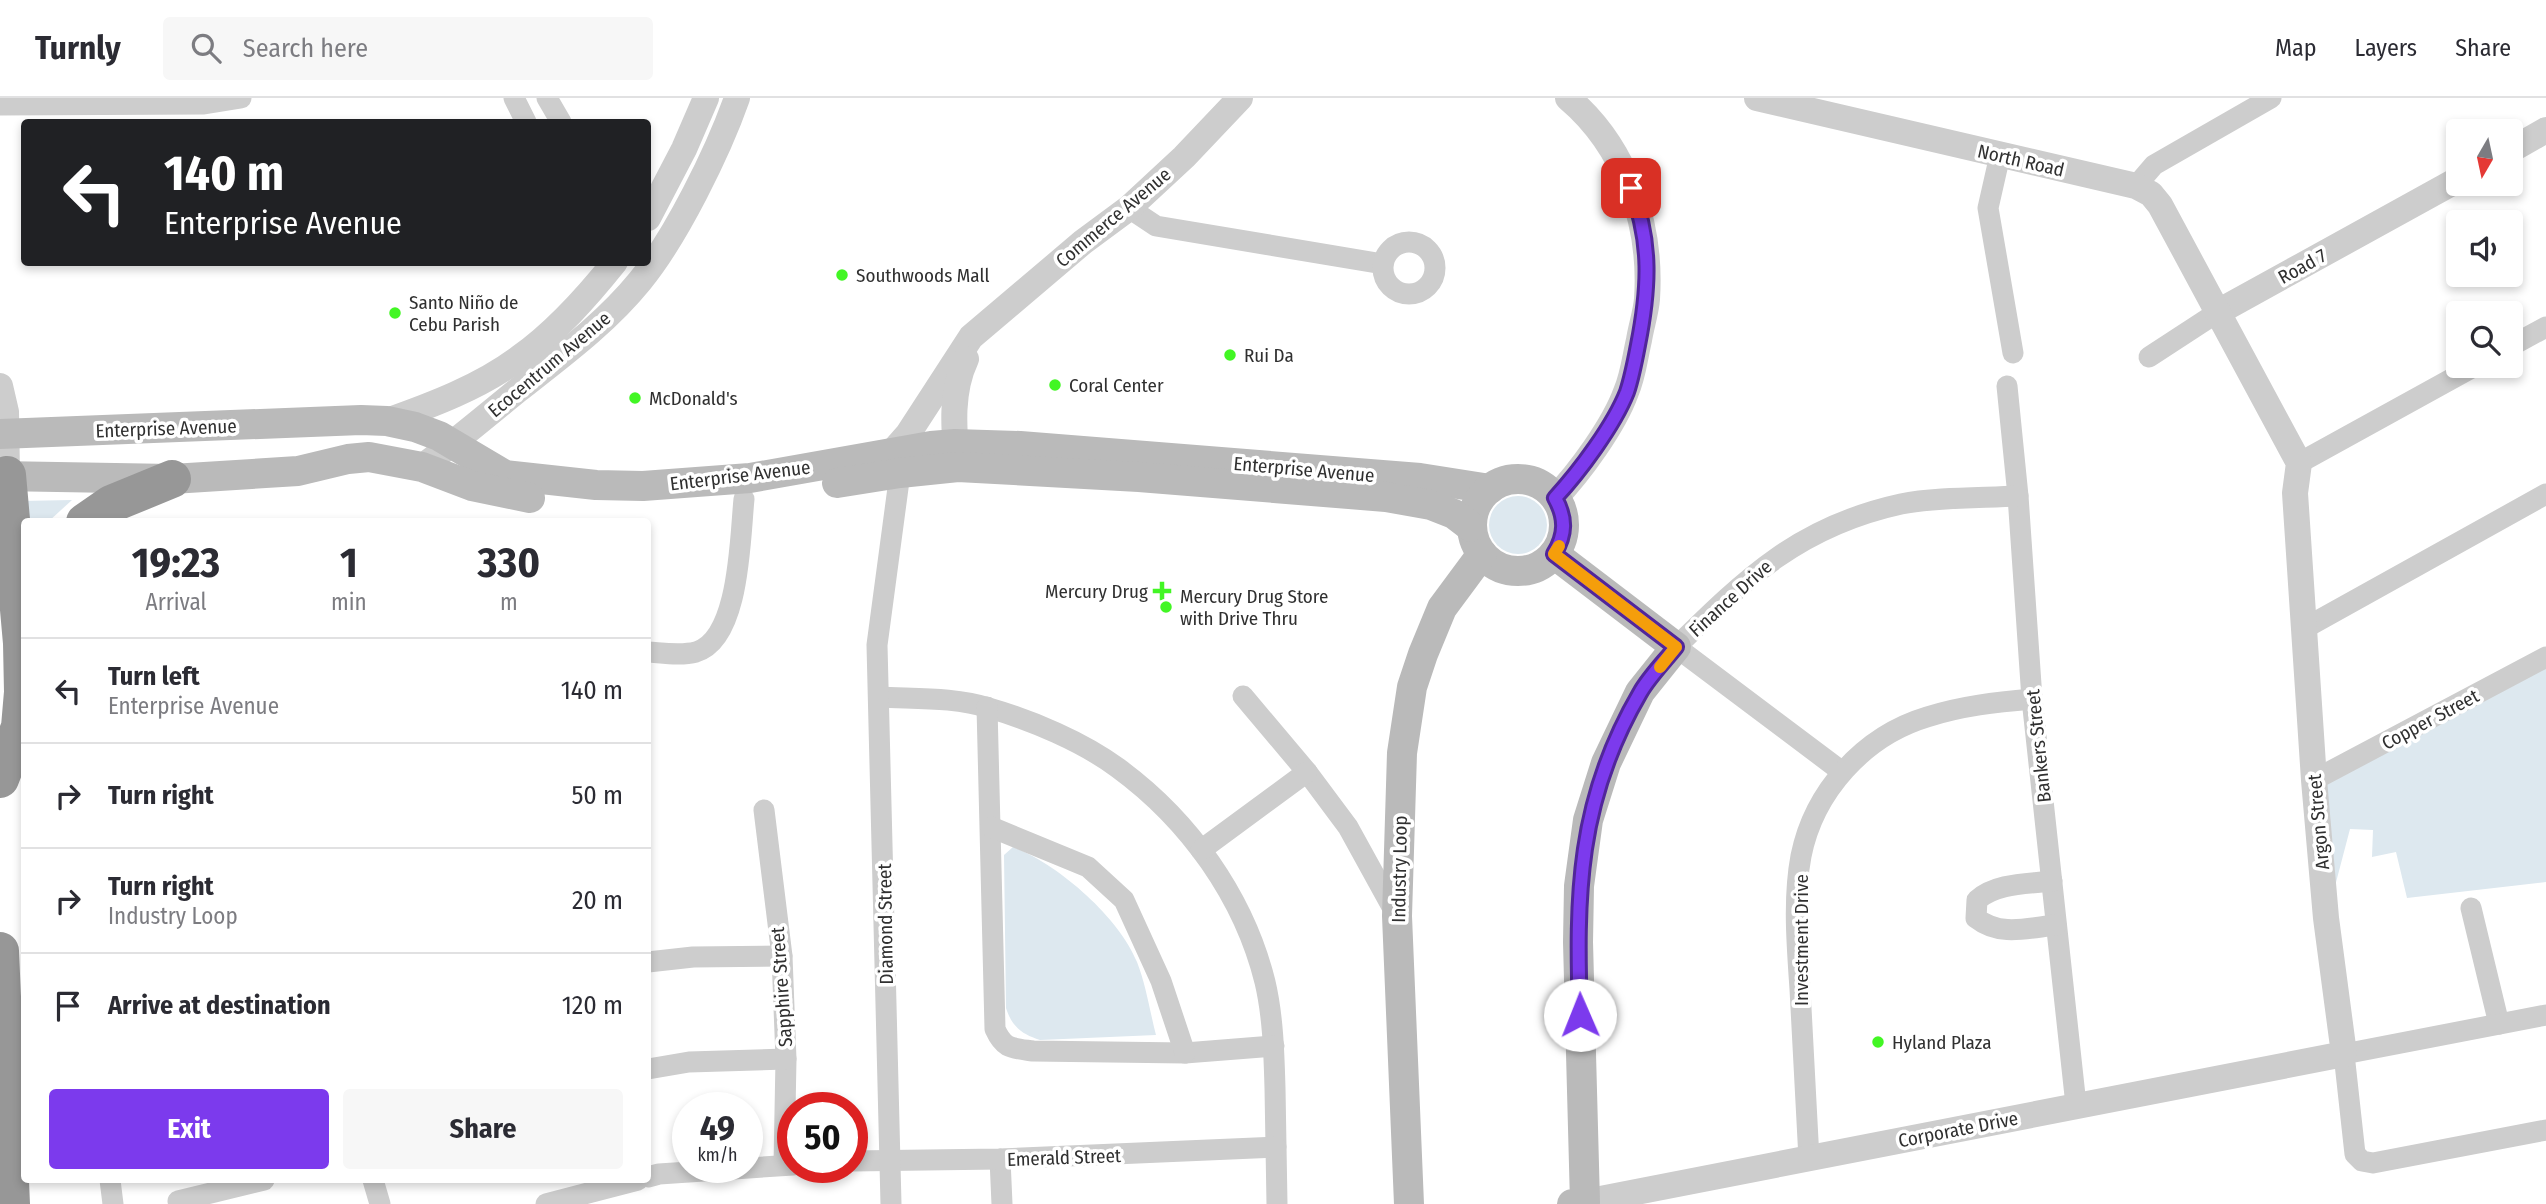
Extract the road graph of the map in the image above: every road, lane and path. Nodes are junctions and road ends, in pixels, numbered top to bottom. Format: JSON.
{"nodes":[{"id":1,"x":241,"y":98,"type":"edge"},
{"id":2,"x":514,"y":98,"type":"edge"},
{"id":3,"x":547,"y":98,"type":"edge"},
{"id":4,"x":706,"y":98,"type":"edge"},
{"id":5,"x":737,"y":98,"type":"edge"},
{"id":6,"x":1240,"y":98,"type":"edge"},
{"id":7,"x":1757,"y":98,"type":"edge"},
{"id":8,"x":2271,"y":98,"type":"edge"},
{"id":9,"x":1568,"y":99,"type":"edge"},
{"id":10,"x":2244,"y":104,"type":"edge"},
{"id":11,"x":0,"y":105,"type":"edge"},
{"id":12,"x":524,"y":119,"type":"edge"},
{"id":13,"x":559,"y":119,"type":"edge"},
{"id":14,"x":2546,"y":130,"type":"edge"},
{"id":15,"x":2524,"y":142,"type":"edge"},
{"id":16,"x":2000,"y":155,"type":"junction"},
{"id":17,"x":2136,"y":186,"type":"junction"},
{"id":18,"x":2446,"y":186,"type":"edge"},
{"id":19,"x":1129,"y":208,"type":"junction"},
{"id":20,"x":651,"y":212,"type":"edge"},
{"id":21,"x":651,"y":264,"type":"edge"},
{"id":22,"x":1383,"y":264,"type":"dead end"},
{"id":23,"x":608,"y":266,"type":"edge"},
{"id":24,"x":650,"y":266,"type":"edge"},
{"id":25,"x":2218,"y":312,"type":"junction"},
{"id":26,"x":2546,"y":327,"type":"edge"},
{"id":27,"x":980,"y":329,"type":"junction"},
{"id":28,"x":2523,"y":339,"type":"edge"},
{"id":29,"x":2013,"y":353,"type":"dead end"},
{"id":30,"x":2149,"y":357,"type":"dead end"},
{"id":31,"x":2453,"y":378,"type":"edge"},
{"id":32,"x":0,"y":386,"type":"edge"},
{"id":33,"x":2007,"y":386,"type":"dead end"},
{"id":34,"x":387,"y":421,"type":"junction"},
{"id":35,"x":3,"y":434,"type":"edge"},
{"id":36,"x":453,"y":444,"type":"junction"},
{"id":37,"x":956,"y":456,"type":"junction"},
{"id":38,"x":897,"y":462,"type":"junction"},
{"id":39,"x":2299,"y":463,"type":"junction"},
{"id":40,"x":422,"y":467,"type":"junction"},
{"id":41,"x":3,"y":476,"type":"edge"},
{"id":42,"x":172,"y":479,"type":"junction"},
{"id":43,"x":1490,"y":489,"type":"junction"},
{"id":44,"x":2546,"y":494,"type":"edge"},
{"id":45,"x":2018,"y":496,"type":"junction"},
{"id":46,"x":1555,"y":498,"type":"junction"},
{"id":47,"x":744,"y":499,"type":"junction"},
{"id":48,"x":91,"y":518,"type":"edge"},
{"id":49,"x":1477,"y":540,"type":"junction"},
{"id":50,"x":1554,"y":554,"type":"junction"},
{"id":51,"x":21,"y":623,"type":"edge"},
{"id":52,"x":2305,"y":628,"type":"junction"},
{"id":53,"x":1676,"y":647,"type":"junction"},
{"id":54,"x":651,"y":652,"type":"edge"},
{"id":55,"x":2546,"y":657,"type":"edge"},
{"id":56,"x":1243,"y":696,"type":"dead end"},
{"id":57,"x":879,"y":697,"type":"junction"},
{"id":58,"x":2032,"y":699,"type":"junction"},
{"id":59,"x":987,"y":707,"type":"junction"},
{"id":60,"x":21,"y":715,"type":"edge"},
{"id":61,"x":1841,"y":771,"type":"junction"},
{"id":62,"x":1307,"y":772,"type":"junction"},
{"id":63,"x":0,"y":779,"type":"edge"},
{"id":64,"x":2314,"y":780,"type":"junction"},
{"id":65,"x":764,"y":810,"type":"dead end"},
{"id":66,"x":991,"y":827,"type":"junction"},
{"id":67,"x":1201,"y":850,"type":"junction"},
{"id":68,"x":2052,"y":881,"type":"junction"},
{"id":69,"x":2471,"y":908,"type":"dead end"},
{"id":70,"x":1397,"y":916,"type":"junction"},
{"id":71,"x":2056,"y":925,"type":"junction"},
{"id":72,"x":0,"y":951,"type":"edge"},
{"id":73,"x":782,"y":956,"type":"junction"},
{"id":74,"x":651,"y":962,"type":"edge"},
{"id":75,"x":2546,"y":1015,"type":"edge"},
{"id":76,"x":2499,"y":1024,"type":"junction"},
{"id":77,"x":1273,"y":1045,"type":"junction"},
{"id":78,"x":1185,"y":1053,"type":"junction"},
{"id":79,"x":2344,"y":1054,"type":"junction"},
{"id":80,"x":786,"y":1059,"type":"junction"},
{"id":81,"x":651,"y":1068,"type":"edge"},
{"id":82,"x":787,"y":1092,"type":"edge"},
{"id":83,"x":2077,"y":1105,"type":"junction"},
{"id":84,"x":2546,"y":1130,"type":"edge"},
{"id":85,"x":1276,"y":1147,"type":"junction"},
{"id":86,"x":891,"y":1159,"type":"junction"},
{"id":87,"x":868,"y":1160,"type":"edge"},
{"id":88,"x":1000,"y":1160,"type":"junction"},
{"id":89,"x":1809,"y":1160,"type":"junction"},
{"id":90,"x":777,"y":1166,"type":"edge"},
{"id":91,"x":651,"y":1176,"type":"edge"},
{"id":92,"x":110,"y":1183,"type":"edge"},
{"id":93,"x":249,"y":1183,"type":"edge"},
{"id":94,"x":374,"y":1183,"type":"edge"},
{"id":95,"x":627,"y":1183,"type":"edge"},
{"id":96,"x":178,"y":1201,"type":"dead end"},
{"id":97,"x":1578,"y":1203,"type":"edge"},
{"id":98,"x":11,"y":1204,"type":"edge"},
{"id":99,"x":113,"y":1204,"type":"edge"},
{"id":100,"x":380,"y":1204,"type":"edge"},
{"id":101,"x":547,"y":1204,"type":"edge"},
{"id":102,"x":891,"y":1204,"type":"edge"},
{"id":103,"x":1002,"y":1204,"type":"edge"},
{"id":104,"x":1278,"y":1204,"type":"edge"},
{"id":105,"x":1409,"y":1204,"type":"edge"}],
"edges":[{"from":1,"to":11,"type":"street"},
{"from":2,"to":12,"type":"street"},
{"from":3,"to":13,"type":"street"},
{"from":4,"to":20,"type":"street"},
{"from":5,"to":21,"type":"street","name":"Ecocentrum Avenue"},
{"from":6,"to":19,"type":"street","name":"Commerce Avenue"},
{"from":7,"to":16,"type":"street","name":"North Road"},
{"from":8,"to":10,"type":"street"},
{"from":9,"to":46,"type":"street"},
{"from":10,"to":17,"type":"street"},
{"from":14,"to":15,"type":"street"},
{"from":16,"to":17,"type":"street","name":"North Road"},
{"from":16,"to":29,"type":"street"},
{"from":17,"to":25,"type":"street","name":"North Road"},
{"from":18,"to":25,"type":"street","name":"Road 7"},
{"from":19,"to":22,"type":"street"},
{"from":19,"to":27,"type":"street","name":"Commerce Avenue"},
{"from":23,"to":34,"type":"street","name":"Ecocentrum Avenue"},
{"from":24,"to":36,"type":"street","name":"Ecocentrum Avenue"},
{"from":25,"to":30,"type":"street","name":"Road 7"},
{"from":25,"to":39,"type":"street"},
{"from":26,"to":28,"type":"street"},
{"from":27,"to":37,"type":"street","name":"Commerce Avenue"},
{"from":27,"to":38,"type":"street","name":"Commerce Avenue"},
{"from":31,"to":39,"type":"street"},
{"from":32,"to":35,"type":"street"},
{"from":33,"to":45,"type":"street","name":"Bankers Street"},
{"from":34,"to":35,"type":"main road","name":"Enterprise Avenue"},
{"from":34,"to":36,"type":"main road","name":"Enterprise Avenue"},
{"from":35,"to":41,"type":"street"},
{"from":36,"to":38,"type":"main road","name":"Enterprise Avenue"},
{"from":36,"to":40,"type":"street","name":"Ecocentrum Avenue"},
{"from":37,"to":38,"type":"main road","name":"Enterprise Avenue"},
{"from":37,"to":43,"type":"main road","name":"Enterprise Avenue"},
{"from":37,"to":49,"type":"main road","name":"Enterprise Avenue"},
{"from":38,"to":47,"type":"main road","name":"Enterprise Avenue"},
{"from":38,"to":57,"type":"street","name":"Diamond Street"},
{"from":39,"to":52,"type":"street","name":"Argon Street"},
{"from":40,"to":42,"type":"main road","name":"Enterprise Avenue"},
{"from":40,"to":47,"type":"main road","name":"Enterprise Avenue"},
{"from":41,"to":42,"type":"main road","name":"Enterprise Avenue"},
{"from":41,"to":51,"type":"highway"},
{"from":42,"to":48,"type":"highway"},
{"from":43,"to":46,"type":"main road"},
{"from":43,"to":49,"type":"main road"},
{"from":44,"to":52,"type":"street"},
{"from":45,"to":53,"type":"street","name":"Finance Drive"},
{"from":45,"to":58,"type":"street","name":"Bankers Street"},
{"from":46,"to":50,"type":"main road"},
{"from":47,"to":54,"type":"street"},
{"from":49,"to":50,"type":"main road"},
{"from":49,"to":70,"type":"main road","name":"Industry Loop"},
{"from":50,"to":53,"type":"main road"},
{"from":52,"to":64,"type":"street","name":"Argon Street"},
{"from":53,"to":61,"type":"street"},
{"from":53,"to":97,"type":"main road","name":"Finance Drive"},
{"from":55,"to":64,"type":"street","name":"Copper Street"},
{"from":56,"to":62,"type":"street"},
{"from":57,"to":59,"type":"street"},
{"from":57,"to":86,"type":"street","name":"Diamond Street"},
{"from":58,"to":61,"type":"street","name":"Investment Drive"},
{"from":58,"to":68,"type":"street","name":"Bankers Street"},
{"from":59,"to":66,"type":"street"},
{"from":59,"to":67,"type":"street"},
{"from":60,"to":63,"type":"highway"},
{"from":61,"to":89,"type":"street","name":"Investment Drive"},
{"from":62,"to":67,"type":"street"},
{"from":62,"to":70,"type":"street"},
{"from":64,"to":79,"type":"street","name":"Argon Street"},
{"from":65,"to":73,"type":"street","name":"Sapphire Street"},
{"from":66,"to":78,"type":"street"},
{"from":66,"to":78,"type":"street"},
{"from":67,"to":77,"type":"street"},
{"from":68,"to":71,"type":"street","name":"Bankers Street"},
{"from":68,"to":71,"type":"street"},
{"from":69,"to":76,"type":"street"},
{"from":70,"to":105,"type":"main road","name":"Industry Loop"},
{"from":71,"to":83,"type":"street","name":"Bankers Street"},
{"from":72,"to":98,"type":"highway"},
{"from":73,"to":74,"type":"street"},
{"from":73,"to":80,"type":"street","name":"Sapphire Street"},
{"from":75,"to":76,"type":"street"},
{"from":76,"to":79,"type":"street"},
{"from":77,"to":78,"type":"street"},
{"from":77,"to":85,"type":"street"},
{"from":79,"to":83,"type":"street","name":"Corporate Drive"},
{"from":79,"to":84,"type":"street","name":"Argon Street"},
{"from":80,"to":81,"type":"street"},
{"from":80,"to":82,"type":"street","name":"Sapphire Street"},
{"from":83,"to":89,"type":"street","name":"Corporate Drive"},
{"from":85,"to":88,"type":"street","name":"Emerald Street"},
{"from":85,"to":104,"type":"street"},
{"from":86,"to":87,"type":"street","name":"Emerald Street"},
{"from":86,"to":88,"type":"street","name":"Emerald Street"},
{"from":86,"to":102,"type":"street","name":"Diamond Street"},
{"from":88,"to":103,"type":"street"},
{"from":89,"to":97,"type":"street","name":"Corporate Drive"},
{"from":90,"to":91,"type":"street"},
{"from":92,"to":99,"type":"street"},
{"from":93,"to":96,"type":"street"},
{"from":94,"to":100,"type":"street"},
{"from":95,"to":101,"type":"street"}]}
